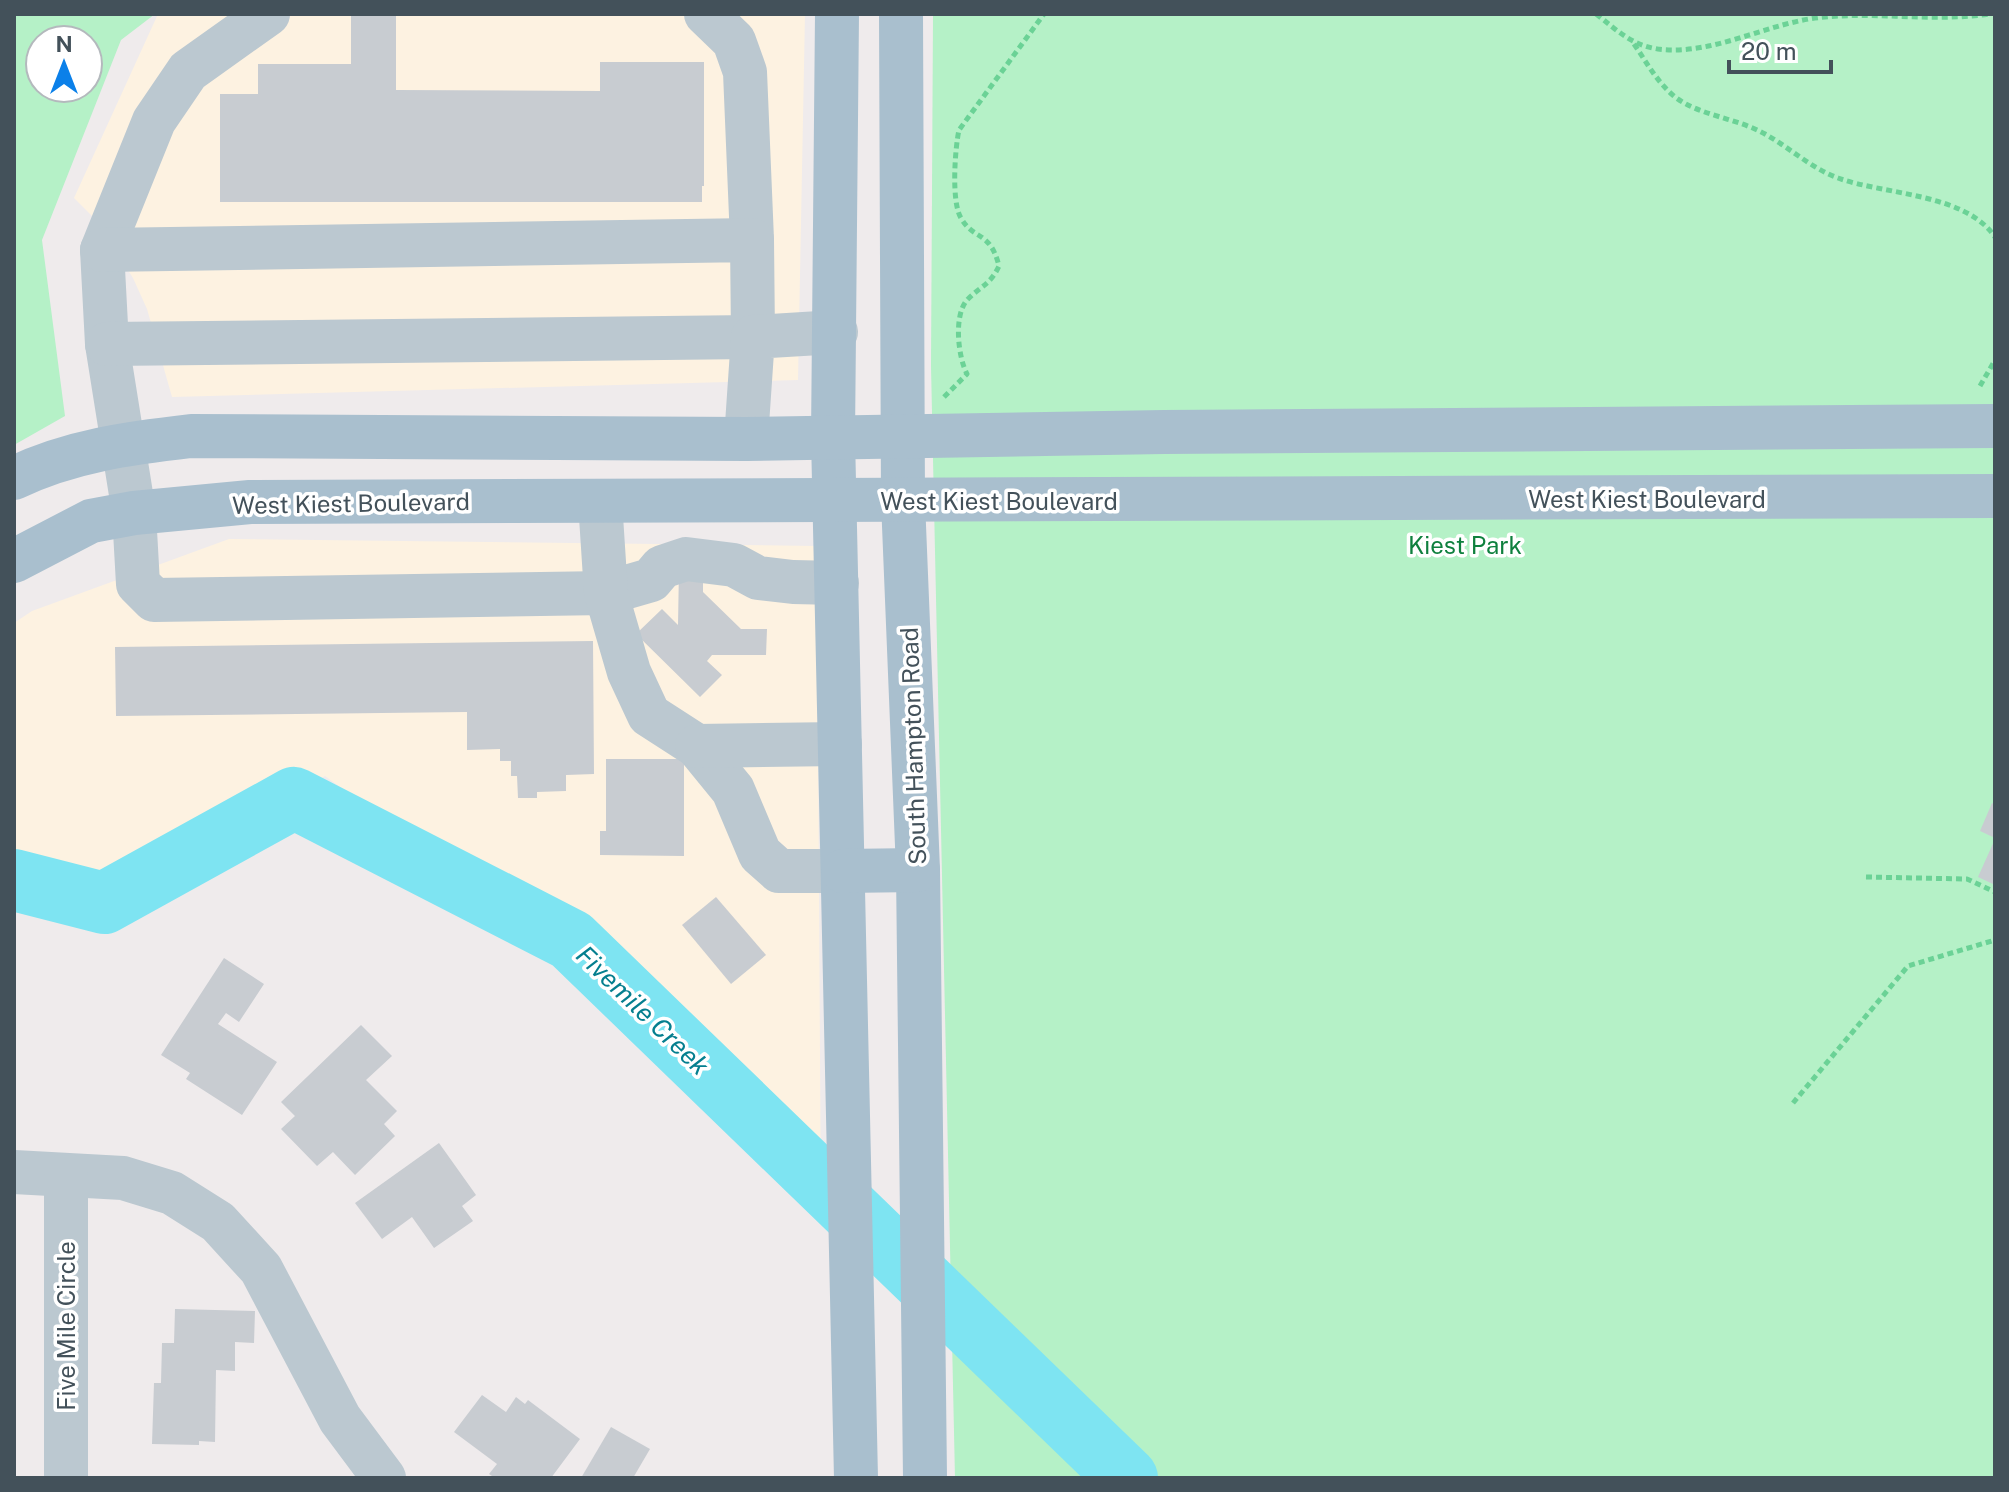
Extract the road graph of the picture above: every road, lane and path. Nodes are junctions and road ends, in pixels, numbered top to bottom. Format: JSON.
{"nodes":[{"id":1,"x":268,"y":14,"type":"edge"},
{"id":2,"x":706,"y":14,"type":"edge"},
{"id":3,"x":837,"y":14,"type":"edge"},
{"id":4,"x":901,"y":14,"type":"edge"},
{"id":5,"x":1044,"y":14,"type":"edge"},
{"id":6,"x":1596,"y":14,"type":"edge"},
{"id":7,"x":1990,"y":14,"type":"edge"},
{"id":8,"x":1634,"y":44,"type":"junction"},
{"id":9,"x":1995,"y":237,"type":"edge"},
{"id":10,"x":752,"y":240,"type":"junction"},
{"id":11,"x":102,"y":250,"type":"junction"},
{"id":12,"x":836,"y":332,"type":"junction"},
{"id":13,"x":753,"y":337,"type":"junction"},
{"id":14,"x":107,"y":344,"type":"junction"},
{"id":15,"x":1995,"y":360,"type":"edge"},
{"id":16,"x":943,"y":398,"type":"dead end"},
{"id":17,"x":1987,"y":407,"type":"edge"},
{"id":18,"x":903,"y":436,"type":"junction"},
{"id":19,"x":833,"y":437,"type":"junction"},
{"id":20,"x":746,"y":439,"type":"junction"},
{"id":21,"x":122,"y":444,"type":"junction"},
{"id":22,"x":14,"y":478,"type":"edge"},
{"id":23,"x":1995,"y":496,"type":"edge"},
{"id":24,"x":600,"y":501,"type":"junction"},
{"id":25,"x":835,"y":501,"type":"junction"},
{"id":26,"x":903,"y":501,"type":"junction"},
{"id":27,"x":134,"y":513,"type":"junction"},
{"id":28,"x":14,"y":561,"type":"edge"},
{"id":29,"x":837,"y":583,"type":"junction"},
{"id":30,"x":606,"y":593,"type":"junction"},
{"id":31,"x":840,"y":744,"type":"junction"},
{"id":32,"x":697,"y":746,"type":"junction"},
{"id":33,"x":918,"y":870,"type":"junction"},
{"id":34,"x":843,"y":871,"type":"junction"},
{"id":35,"x":1866,"y":877,"type":"dead end"},
{"id":36,"x":1995,"y":892,"type":"edge"},
{"id":37,"x":1995,"y":940,"type":"edge"},
{"id":38,"x":1793,"y":1103,"type":"dead end"},
{"id":39,"x":14,"y":1172,"type":"edge"},
{"id":40,"x":66,"y":1175,"type":"junction"},
{"id":41,"x":66,"y":1478,"type":"edge"},
{"id":42,"x":384,"y":1478,"type":"edge"},
{"id":43,"x":856,"y":1478,"type":"edge"},
{"id":44,"x":925,"y":1478,"type":"edge"}],
"edges":[{"from":1,"to":11,"type":"street"},
{"from":2,"to":10,"type":"street"},
{"from":3,"to":12,"type":"main road"},
{"from":4,"to":18,"type":"main road","name":"South Hampton Road"},
{"from":5,"to":16,"type":"path"},
{"from":6,"to":8,"type":"path"},
{"from":7,"to":8,"type":"path"},
{"from":8,"to":9,"type":"path"},
{"from":10,"to":11,"type":"street"},
{"from":10,"to":13,"type":"street"},
{"from":11,"to":14,"type":"street"},
{"from":12,"to":13,"type":"street"},
{"from":12,"to":19,"type":"main road"},
{"from":13,"to":14,"type":"street"},
{"from":13,"to":20,"type":"street"},
{"from":14,"to":21,"type":"street"},
{"from":15,"to":17,"type":"path"},
{"from":17,"to":18,"type":"main road"},
{"from":18,"to":19,"type":"main road"},
{"from":18,"to":26,"type":"main road","name":"South Hampton Road"},
{"from":19,"to":20,"type":"main road"},
{"from":19,"to":25,"type":"main road"},
{"from":20,"to":21,"type":"main road"},
{"from":21,"to":22,"type":"main road"},
{"from":21,"to":27,"type":"street"},
{"from":23,"to":26,"type":"main road","name":"West Kiest Boulevard"},
{"from":24,"to":25,"type":"main road","name":"West Kiest Boulevard"},
{"from":24,"to":27,"type":"main road","name":"West Kiest Boulevard"},
{"from":24,"to":30,"type":"street"},
{"from":25,"to":26,"type":"main road","name":"West Kiest Boulevard"},
{"from":25,"to":29,"type":"main road"},
{"from":26,"to":33,"type":"main road","name":"South Hampton Road"},
{"from":27,"to":28,"type":"main road","name":"West Kiest Boulevard"},
{"from":27,"to":30,"type":"street"},
{"from":29,"to":30,"type":"street"},
{"from":29,"to":31,"type":"main road"},
{"from":30,"to":32,"type":"street"},
{"from":31,"to":32,"type":"street"},
{"from":31,"to":34,"type":"main road"},
{"from":32,"to":34,"type":"street"},
{"from":33,"to":34,"type":"main road"},
{"from":33,"to":44,"type":"main road","name":"South Hampton Road"},
{"from":34,"to":43,"type":"main road"},
{"from":35,"to":36,"type":"path"},
{"from":37,"to":38,"type":"path"},
{"from":39,"to":40,"type":"street"},
{"from":40,"to":41,"type":"street","name":"Five Mile Circle"},
{"from":40,"to":42,"type":"street"}]}
